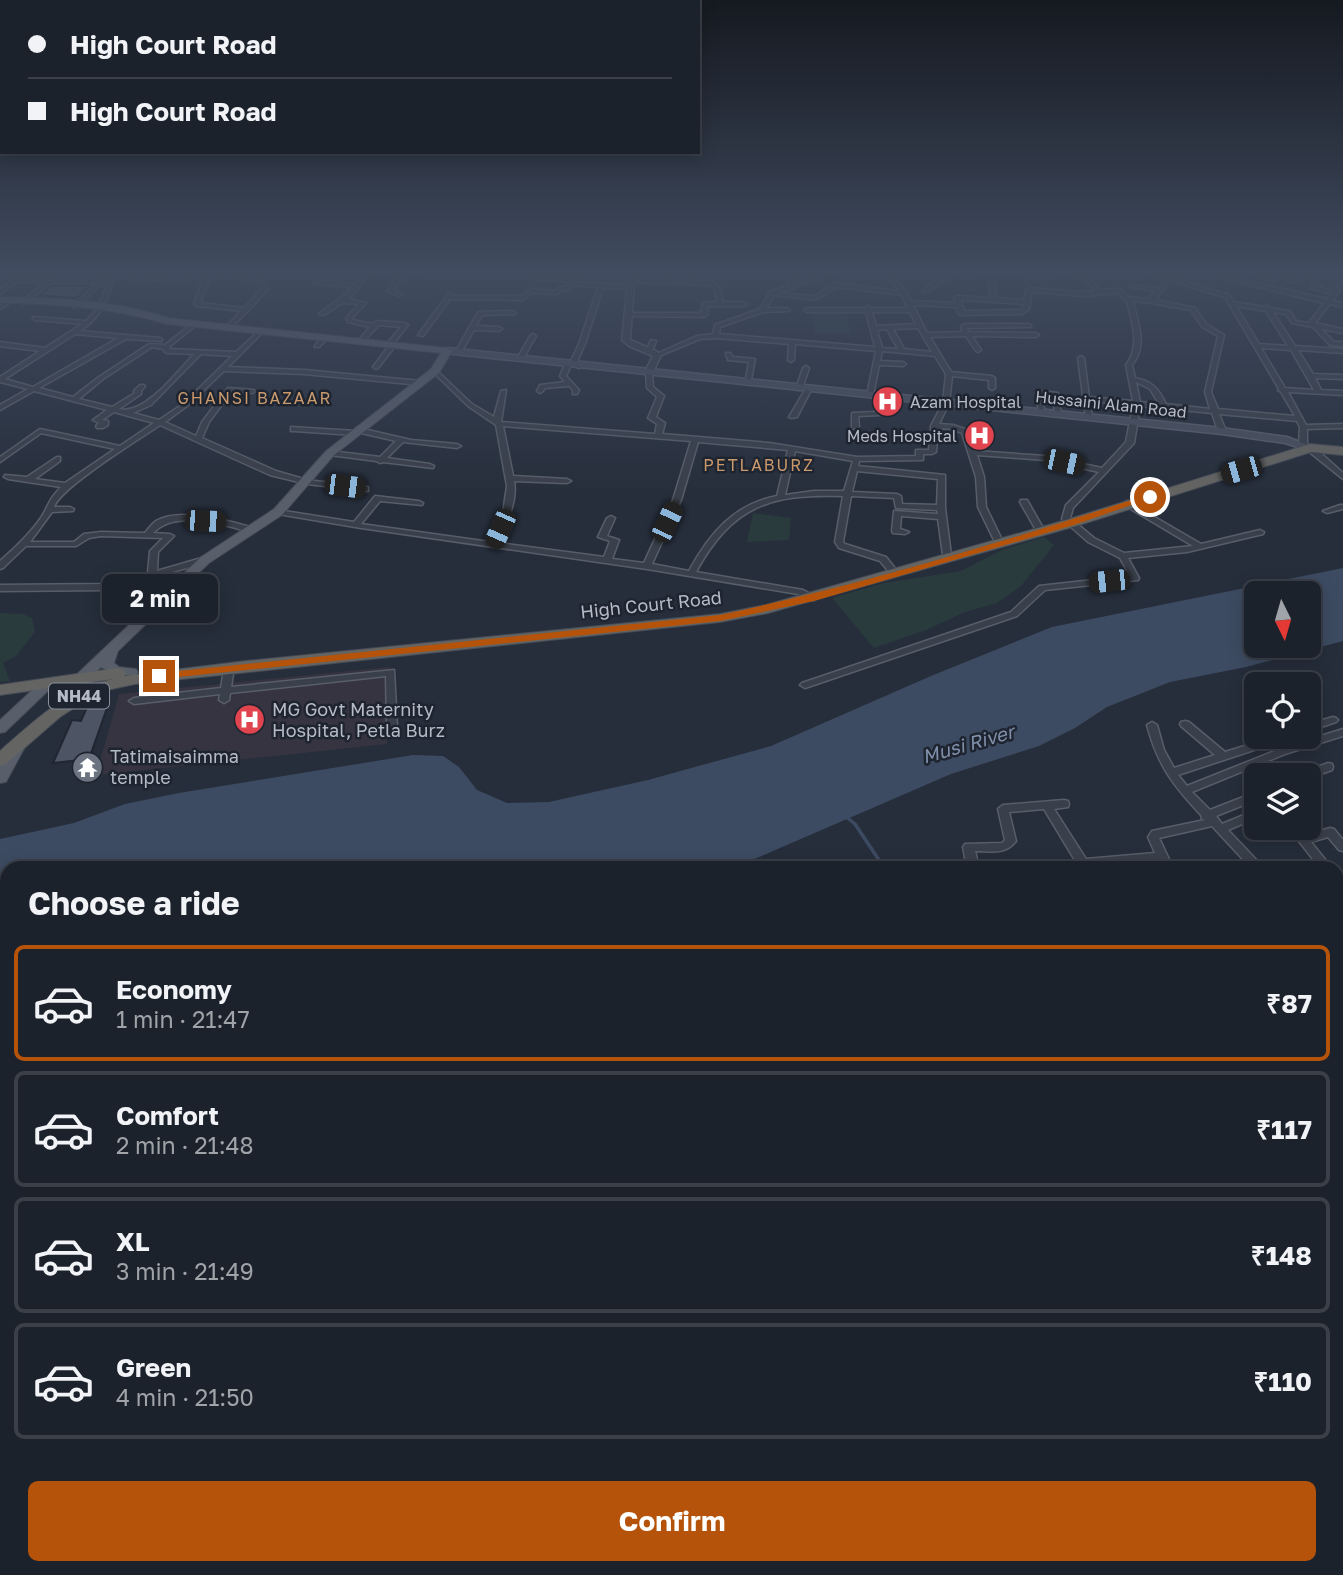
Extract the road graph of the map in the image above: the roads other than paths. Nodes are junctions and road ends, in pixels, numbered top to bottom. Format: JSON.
{"nodes":[{"id":1,"x":391,"y":345,"type":"edge"},
{"id":2,"x":12,"y":346,"type":"edge"},
{"id":3,"x":55,"y":346,"type":"edge"},
{"id":4,"x":109,"y":346,"type":"edge"},
{"id":5,"x":150,"y":346,"type":"edge"},
{"id":6,"x":155,"y":346,"type":"edge"},
{"id":7,"x":246,"y":346,"type":"edge"},
{"id":8,"x":395,"y":346,"type":"edge"},
{"id":9,"x":418,"y":346,"type":"edge"},
{"id":10,"x":458,"y":346,"type":"edge"},
{"id":11,"x":528,"y":346,"type":"edge"},
{"id":12,"x":581,"y":346,"type":"edge"},
{"id":13,"x":643,"y":346,"type":"edge"},
{"id":14,"x":664,"y":346,"type":"edge"},
{"id":15,"x":791,"y":346,"type":"edge"},
{"id":16,"x":835,"y":346,"type":"edge"},
{"id":17,"x":878,"y":346,"type":"edge"},
{"id":18,"x":899,"y":346,"type":"edge"},
{"id":19,"x":932,"y":346,"type":"edge"},
{"id":20,"x":975,"y":346,"type":"edge"},
{"id":21,"x":1139,"y":346,"type":"edge"},
{"id":22,"x":1219,"y":346,"type":"edge"},
{"id":23,"x":1257,"y":346,"type":"joint"},
{"id":24,"x":166,"y":347,"type":"joint"},
{"id":25,"x":416,"y":348,"type":"junction"},
{"id":26,"x":653,"y":348,"type":"junction"},
{"id":27,"x":1293,"y":348,"type":"junction"},
{"id":28,"x":48,"y":350,"type":"junction"},
{"id":29,"x":879,"y":350,"type":"junction"},
{"id":30,"x":978,"y":350,"type":"dead end"},
{"id":31,"x":902,"y":351,"type":"junction"},
{"id":32,"x":1343,"y":351,"type":"edge"},
{"id":33,"x":453,"y":352,"type":"junction"},
{"id":34,"x":199,"y":353,"type":"junction"},
{"id":35,"x":237,"y":354,"type":"junction"},
{"id":36,"x":728,"y":354,"type":"dead end"},
{"id":37,"x":937,"y":354,"type":"junction"},
{"id":38,"x":1081,"y":358,"type":"dead end"},
{"id":39,"x":520,"y":359,"type":"junction"},
{"id":40,"x":791,"y":359,"type":"dead end"},
{"id":41,"x":876,"y":363,"type":"junction"},
{"id":42,"x":903,"y":364,"type":"dead end"},
{"id":43,"x":573,"y":365,"type":"junction"},
{"id":44,"x":376,"y":367,"type":"dead end"},
{"id":45,"x":807,"y":368,"type":"dead end"},
{"id":46,"x":222,"y":369,"type":"junction"},
{"id":47,"x":435,"y":371,"type":"junction"},
{"id":48,"x":649,"y":372,"type":"junction"},
{"id":49,"x":949,"y":374,"type":"junction"},
{"id":50,"x":1311,"y":376,"type":"junction"},
{"id":51,"x":1343,"y":377,"type":"edge"},
{"id":52,"x":0,"y":380,"type":"edge"},
{"id":53,"x":1133,"y":380,"type":"junction"},
{"id":54,"x":421,"y":383,"type":"junction"},
{"id":55,"x":570,"y":384,"type":"junction"},
{"id":56,"x":748,"y":384,"type":"junction"},
{"id":57,"x":142,"y":386,"type":"dead end"},
{"id":58,"x":992,"y":388,"type":"dead end"},
{"id":59,"x":33,"y":389,"type":"junction"},
{"id":60,"x":804,"y":389,"type":"junction"},
{"id":61,"x":1281,"y":390,"type":"junction"},
{"id":62,"x":252,"y":391,"type":"dead end"},
{"id":63,"x":503,"y":391,"type":"dead end"},
{"id":64,"x":540,"y":391,"type":"dead end"},
{"id":65,"x":575,"y":393,"type":"dead end"},
{"id":66,"x":1319,"y":393,"type":"junction"},
{"id":67,"x":1343,"y":393,"type":"edge"},
{"id":68,"x":875,"y":396,"type":"junction"},
{"id":69,"x":75,"y":399,"type":"junction"},
{"id":70,"x":1086,"y":399,"type":"junction"},
{"id":71,"x":946,"y":404,"type":"junction"},
{"id":72,"x":1137,"y":404,"type":"junction"},
{"id":73,"x":1163,"y":405,"type":"junction"},
{"id":74,"x":0,"y":408,"type":"edge"},
{"id":75,"x":1214,"y":409,"type":"junction"},
{"id":76,"x":116,"y":410,"type":"junction"},
{"id":77,"x":1041,"y":412,"type":"junction"},
{"id":78,"x":127,"y":413,"type":"junction"},
{"id":79,"x":1059,"y":414,"type":"junction"},
{"id":80,"x":793,"y":417,"type":"dead end"},
{"id":81,"x":1088,"y":417,"type":"junction"},
{"id":82,"x":1300,"y":419,"type":"junction"},
{"id":83,"x":159,"y":422,"type":"junction"},
{"id":84,"x":1135,"y":422,"type":"junction"},
{"id":85,"x":497,"y":423,"type":"junction"},
{"id":86,"x":100,"y":426,"type":"dead end"},
{"id":87,"x":935,"y":426,"type":"junction"},
{"id":88,"x":1343,"y":426,"type":"edge"},
{"id":89,"x":855,"y":427,"type":"dead end"},
{"id":90,"x":1304,"y":427,"type":"junction"},
{"id":91,"x":294,"y":429,"type":"dead end"},
{"id":92,"x":1222,"y":431,"type":"junction"},
{"id":93,"x":357,"y":432,"type":"junction"},
{"id":94,"x":658,"y":435,"type":"junction"},
{"id":95,"x":198,"y":439,"type":"junction"},
{"id":96,"x":695,"y":439,"type":"junction"},
{"id":97,"x":401,"y":440,"type":"junction"},
{"id":98,"x":457,"y":446,"type":"dead end"},
{"id":99,"x":1307,"y":446,"type":"junction"},
{"id":100,"x":118,"y":448,"type":"junction"},
{"id":101,"x":792,"y":448,"type":"junction"},
{"id":102,"x":1343,"y":450,"type":"edge"},
{"id":103,"x":330,"y":453,"type":"junction"},
{"id":104,"x":973,"y":453,"type":"junction"},
{"id":105,"x":57,"y":459,"type":"dead end"},
{"id":106,"x":857,"y":459,"type":"junction"},
{"id":107,"x":0,"y":460,"type":"edge"},
{"id":108,"x":380,"y":461,"type":"junction"},
{"id":109,"x":430,"y":466,"type":"dead end"},
{"id":110,"x":854,"y":468,"type":"junction"},
{"id":111,"x":1102,"y":470,"type":"junction"},
{"id":112,"x":0,"y":471,"type":"edge"},
{"id":113,"x":8,"y":477,"type":"junction"},
{"id":114,"x":1343,"y":477,"type":"edge"},
{"id":115,"x":509,"y":478,"type":"junction"},
{"id":116,"x":29,"y":481,"type":"junction"},
{"id":117,"x":567,"y":481,"type":"dead end"},
{"id":118,"x":307,"y":482,"type":"junction"},
{"id":119,"x":0,"y":483,"type":"edge"},
{"id":120,"x":66,"y":486,"type":"junction"},
{"id":121,"x":365,"y":489,"type":"dead end"},
{"id":122,"x":845,"y":494,"type":"junction"},
{"id":123,"x":780,"y":499,"type":"junction"},
{"id":124,"x":1024,"y":502,"type":"dead end"},
{"id":125,"x":419,"y":503,"type":"dead end"},
{"id":126,"x":1128,"y":503,"type":"junction"},
{"id":127,"x":1343,"y":507,"type":"edge"},
{"id":128,"x":70,"y":509,"type":"dead end"},
{"id":129,"x":50,"y":510,"type":"junction"},
{"id":130,"x":1327,"y":511,"type":"dead end"},
{"id":131,"x":278,"y":512,"type":"junction"},
{"id":132,"x":941,"y":512,"type":"junction"},
{"id":133,"x":611,"y":518,"type":"dead end"},
{"id":134,"x":1069,"y":521,"type":"junction"},
{"id":135,"x":356,"y":526,"type":"junction"},
{"id":136,"x":1039,"y":527,"type":"junction"},
{"id":137,"x":251,"y":530,"type":"junction"},
{"id":138,"x":905,"y":532,"type":"dead end"},
{"id":139,"x":1260,"y":532,"type":"dead end"},
{"id":140,"x":148,"y":535,"type":"junction"},
{"id":141,"x":998,"y":540,"type":"junction"},
{"id":142,"x":24,"y":544,"type":"junction"},
{"id":143,"x":493,"y":544,"type":"junction"},
{"id":144,"x":1200,"y":547,"type":"junction"},
{"id":145,"x":947,"y":555,"type":"junction"},
{"id":146,"x":1123,"y":556,"type":"junction"},
{"id":147,"x":205,"y":560,"type":"junction"},
{"id":148,"x":607,"y":560,"type":"junction"},
{"id":149,"x":0,"y":566,"type":"edge"},
{"id":150,"x":647,"y":566,"type":"junction"},
{"id":151,"x":893,"y":571,"type":"junction"},
{"id":152,"x":691,"y":574,"type":"junction"},
{"id":153,"x":152,"y":575,"type":"junction"},
{"id":154,"x":0,"y":588,"type":"edge"},
{"id":155,"x":808,"y":597,"type":"junction"},
{"id":156,"x":113,"y":646,"type":"junction"},
{"id":157,"x":229,"y":668,"type":"junction"},
{"id":158,"x":131,"y":671,"type":"junction"},
{"id":159,"x":81,"y":678,"type":"junction"},
{"id":160,"x":47,"y":684,"type":"junction"},
{"id":161,"x":279,"y":685,"type":"junction"},
{"id":162,"x":805,"y":685,"type":"dead end"},
{"id":163,"x":0,"y":690,"type":"edge"},
{"id":164,"x":225,"y":696,"type":"junction"},
{"id":165,"x":279,"y":696,"type":"dead end"},
{"id":166,"x":134,"y":701,"type":"dead end"},
{"id":167,"x":1334,"y":720,"type":"dead end"},
{"id":168,"x":1185,"y":724,"type":"dead end"},
{"id":169,"x":1321,"y":724,"type":"edge"},
{"id":170,"x":1152,"y":725,"type":"dead end"},
{"id":171,"x":393,"y":727,"type":"dead end"},
{"id":172,"x":0,"y":728,"type":"edge"},
{"id":173,"x":1343,"y":732,"type":"edge"},
{"id":174,"x":26,"y":735,"type":"junction"},
{"id":175,"x":1248,"y":749,"type":"edge"},
{"id":176,"x":1224,"y":757,"type":"junction"},
{"id":177,"x":0,"y":760,"type":"edge"},
{"id":178,"x":1328,"y":767,"type":"dead end"},
{"id":179,"x":1321,"y":770,"type":"edge"},
{"id":180,"x":1171,"y":773,"type":"junction"},
{"id":181,"x":0,"y":778,"type":"edge"},
{"id":182,"x":1185,"y":791,"type":"junction"},
{"id":183,"x":1244,"y":803,"type":"edge"},
{"id":184,"x":1064,"y":804,"type":"dead end"},
{"id":185,"x":1047,"y":806,"type":"junction"},
{"id":186,"x":1244,"y":816,"type":"edge"},
{"id":187,"x":1213,"y":822,"type":"junction"},
{"id":188,"x":1343,"y":847,"type":"edge"},
{"id":189,"x":972,"y":861,"type":"edge"},
{"id":190,"x":1081,"y":861,"type":"edge"},
{"id":191,"x":1164,"y":861,"type":"edge"},
{"id":192,"x":1251,"y":861,"type":"edge"},
{"id":193,"x":1320,"y":861,"type":"edge"}],
"edges":[{"from":1,"to":44,"type":"street"},
{"from":2,"to":28,"type":"street"},
{"from":3,"to":28,"type":"street"},
{"from":4,"to":59,"type":"street"},
{"from":5,"to":69,"type":"street"},
{"from":6,"to":24,"type":"street"},
{"from":7,"to":35,"type":"street"},
{"from":8,"to":25,"type":"main road"},
{"from":9,"to":25,"type":"street"},
{"from":10,"to":33,"type":"street"},
{"from":11,"to":39,"type":"street"},
{"from":12,"to":43,"type":"street"},
{"from":13,"to":26,"type":"street"},
{"from":14,"to":26,"type":"street"},
{"from":15,"to":40,"type":"street"},
{"from":16,"to":29,"type":"street"},
{"from":17,"to":29,"type":"street"},
{"from":18,"to":31,"type":"street"},
{"from":19,"to":37,"type":"street"},
{"from":20,"to":30,"type":"street"},
{"from":21,"to":53,"type":"street"},
{"from":22,"to":75,"type":"street"},
{"from":23,"to":27,"type":"street"},
{"from":23,"to":61,"type":"street"},
{"from":24,"to":34,"type":"street"},
{"from":25,"to":33,"type":"main road"},
{"from":26,"to":48,"type":"street"},
{"from":27,"to":32,"type":"street"},
{"from":27,"to":50,"type":"street"},
{"from":28,"to":52,"type":"street"},
{"from":29,"to":31,"type":"street"},
{"from":29,"to":41,"type":"street"},
{"from":31,"to":37,"type":"street"},
{"from":33,"to":39,"type":"main road","name":"Hussaini Alam Road"},
{"from":33,"to":47,"type":"main road"},
{"from":34,"to":35,"type":"street"},
{"from":34,"to":78,"type":"street"},
{"from":35,"to":46,"type":"street"},
{"from":36,"to":56,"type":"street"},
{"from":37,"to":49,"type":"street"},
{"from":38,"to":70,"type":"street"},
{"from":39,"to":43,"type":"main road","name":"Hussaini Alam Road"},
{"from":41,"to":42,"type":"street"},
{"from":41,"to":68,"type":"street"},
{"from":43,"to":48,"type":"main road","name":"Hussaini Alam Road"},
{"from":43,"to":55,"type":"street"},
{"from":45,"to":60,"type":"street"},
{"from":46,"to":54,"type":"street"},
{"from":46,"to":83,"type":"street"},
{"from":47,"to":54,"type":"main road"},
{"from":47,"to":85,"type":"street"},
{"from":48,"to":56,"type":"main road","name":"Hussaini Alam Road"},
{"from":48,"to":94,"type":"street"},
{"from":49,"to":58,"type":"street"},
{"from":49,"to":71,"type":"street"},
{"from":50,"to":51,"type":"street"},
{"from":50,"to":66,"type":"street"},
{"from":52,"to":59,"type":"street"},
{"from":53,"to":72,"type":"street"},
{"from":53,"to":73,"type":"street"},
{"from":54,"to":93,"type":"main road"},
{"from":55,"to":64,"type":"street"},
{"from":55,"to":65,"type":"street"},
{"from":56,"to":60,"type":"main road","name":"Hussaini Alam Road"},
{"from":57,"to":76,"type":"street"},
{"from":59,"to":69,"type":"street"},
{"from":59,"to":74,"type":"street"},
{"from":60,"to":68,"type":"main road","name":"Hussaini Alam Road"},
{"from":60,"to":80,"type":"street"},
{"from":61,"to":66,"type":"street"},
{"from":61,"to":82,"type":"street"},
{"from":62,"to":95,"type":"street"},
{"from":63,"to":85,"type":"street"},
{"from":66,"to":67,"type":"street"},
{"from":68,"to":71,"type":"main road","name":"Hussaini Alam Road"},
{"from":68,"to":89,"type":"street"},
{"from":69,"to":76,"type":"street"},
{"from":70,"to":72,"type":"street"},
{"from":70,"to":81,"type":"street"},
{"from":71,"to":77,"type":"main road","name":"Hussaini Alam Road"},
{"from":71,"to":87,"type":"street"},
{"from":72,"to":73,"type":"street"},
{"from":72,"to":84,"type":"street"},
{"from":73,"to":75,"type":"street"},
{"from":75,"to":82,"type":"street"},
{"from":75,"to":92,"type":"street"},
{"from":76,"to":78,"type":"street"},
{"from":76,"to":86,"type":"street"},
{"from":77,"to":79,"type":"main road","name":"Hussaini Alam Road"},
{"from":77,"to":79,"type":"street"},
{"from":78,"to":83,"type":"street"},
{"from":79,"to":81,"type":"main road","name":"Hussaini Alam Road"},
{"from":81,"to":84,"type":"main road","name":"Hussaini Alam Road"},
{"from":82,"to":90,"type":"street"},
{"from":83,"to":95,"type":"street"},
{"from":83,"to":100,"type":"street"},
{"from":84,"to":92,"type":"main road","name":"Hussaini Alam Road"},
{"from":84,"to":111,"type":"street"},
{"from":85,"to":94,"type":"street"},
{"from":85,"to":115,"type":"street"},
{"from":87,"to":104,"type":"street"},
{"from":87,"to":106,"type":"street"},
{"from":88,"to":90,"type":"street"},
{"from":90,"to":99,"type":"street"},
{"from":91,"to":93,"type":"street"},
{"from":92,"to":99,"type":"main road","name":"Hussaini Alam Road"},
{"from":93,"to":97,"type":"street"},
{"from":93,"to":103,"type":"main road"},
{"from":94,"to":96,"type":"street"},
{"from":95,"to":118,"type":"street"},
{"from":96,"to":101,"type":"street"},
{"from":96,"to":150,"type":"street"},
{"from":97,"to":98,"type":"street"},
{"from":97,"to":108,"type":"street"},
{"from":99,"to":102,"type":"highway","number":"NH44"},
{"from":99,"to":114,"type":"street"},
{"from":99,"to":126,"type":"highway","name":"High Court Road","number":"NH44"},
{"from":99,"to":134,"type":"highway","name":"High Court Road","number":"NH44"},
{"from":100,"to":107,"type":"street"},
{"from":100,"to":120,"type":"street"},
{"from":101,"to":106,"type":"street"},
{"from":101,"to":123,"type":"street"},
{"from":103,"to":108,"type":"street"},
{"from":103,"to":118,"type":"main road"},
{"from":104,"to":111,"type":"street"},
{"from":104,"to":141,"type":"street"},
{"from":105,"to":116,"type":"street"},
{"from":106,"to":110,"type":"street"},
{"from":108,"to":109,"type":"street"},
{"from":110,"to":122,"type":"street"},
{"from":110,"to":132,"type":"street"},
{"from":111,"to":134,"type":"street"},
{"from":112,"to":113,"type":"street"},
{"from":113,"to":116,"type":"street"},
{"from":113,"to":119,"type":"street"},
{"from":115,"to":117,"type":"street"},
{"from":115,"to":143,"type":"street"},
{"from":116,"to":120,"type":"street"},
{"from":118,"to":121,"type":"street"},
{"from":118,"to":131,"type":"main road"},
{"from":120,"to":129,"type":"street"},
{"from":122,"to":123,"type":"street"},
{"from":122,"to":132,"type":"street"},
{"from":122,"to":151,"type":"street"},
{"from":123,"to":152,"type":"street"},
{"from":124,"to":136,"type":"street"},
{"from":125,"to":135,"type":"street"},
{"from":126,"to":134,"type":"highway","name":"High Court Road","number":"NH44"},
{"from":126,"to":144,"type":"street"},
{"from":127,"to":130,"type":"street"},
{"from":128,"to":129,"type":"street"},
{"from":129,"to":142,"type":"street"},
{"from":131,"to":135,"type":"street"},
{"from":131,"to":137,"type":"main road"},
{"from":132,"to":138,"type":"street"},
{"from":132,"to":145,"type":"street"},
{"from":133,"to":148,"type":"street"},
{"from":134,"to":136,"type":"highway","name":"High Court Road","number":"NH44"},
{"from":134,"to":146,"type":"street"},
{"from":134,"to":155,"type":"highway","name":"High Court Road","number":"NH44"},
{"from":135,"to":143,"type":"street"},
{"from":136,"to":141,"type":"highway","name":"High Court Road","number":"NH44"},
{"from":137,"to":140,"type":"street"},
{"from":137,"to":147,"type":"main road"},
{"from":139,"to":144,"type":"street"},
{"from":140,"to":142,"type":"street"},
{"from":140,"to":153,"type":"street"},
{"from":141,"to":145,"type":"highway","name":"High Court Road","number":"NH44"},
{"from":142,"to":149,"type":"street"},
{"from":143,"to":148,"type":"street"},
{"from":144,"to":146,"type":"street"},
{"from":145,"to":151,"type":"highway","name":"High Court Road","number":"NH44"},
{"from":146,"to":162,"type":"street"},
{"from":147,"to":153,"type":"street"},
{"from":147,"to":156,"type":"main road"},
{"from":148,"to":150,"type":"street"},
{"from":150,"to":152,"type":"street"},
{"from":151,"to":155,"type":"highway","name":"High Court Road","number":"NH44"},
{"from":152,"to":155,"type":"street"},
{"from":153,"to":154,"type":"street"},
{"from":155,"to":157,"type":"highway","name":"High Court Road","number":"NH44"},
{"from":155,"to":158,"type":"highway","name":"High Court Road","number":"NH44"},
{"from":156,"to":158,"type":"main road"},
{"from":156,"to":159,"type":"main road"},
{"from":157,"to":164,"type":"street"},
{"from":157,"to":174,"type":"highway","name":"High Court Road","number":"NH44"},
{"from":158,"to":159,"type":"highway","name":"High Court Road","number":"NH44"},
{"from":159,"to":160,"type":"highway","name":"High Court Road","number":"NH44"},
{"from":159,"to":174,"type":"highway"},
{"from":160,"to":163,"type":"highway","name":"High Court Road","number":"NH44"},
{"from":160,"to":172,"type":"main road"},
{"from":161,"to":164,"type":"street"},
{"from":161,"to":165,"type":"street"},
{"from":161,"to":171,"type":"street"},
{"from":164,"to":166,"type":"street"},
{"from":167,"to":169,"type":"street"},
{"from":168,"to":176,"type":"street"},
{"from":170,"to":180,"type":"street"},
{"from":173,"to":182,"type":"street"},
{"from":174,"to":177,"type":"highway","name":"High Court Road","number":"NH44"},
{"from":174,"to":181,"type":"main road"},
{"from":175,"to":176,"type":"street"},
{"from":176,"to":180,"type":"street"},
{"from":178,"to":179,"type":"street"},
{"from":180,"to":182,"type":"street"},
{"from":182,"to":187,"type":"street"},
{"from":183,"to":187,"type":"street"},
{"from":184,"to":185,"type":"street"},
{"from":185,"to":189,"type":"street"},
{"from":185,"to":190,"type":"street"},
{"from":186,"to":187,"type":"street"},
{"from":187,"to":191,"type":"street"},
{"from":187,"to":192,"type":"street"},
{"from":188,"to":193,"type":"street"}]}
